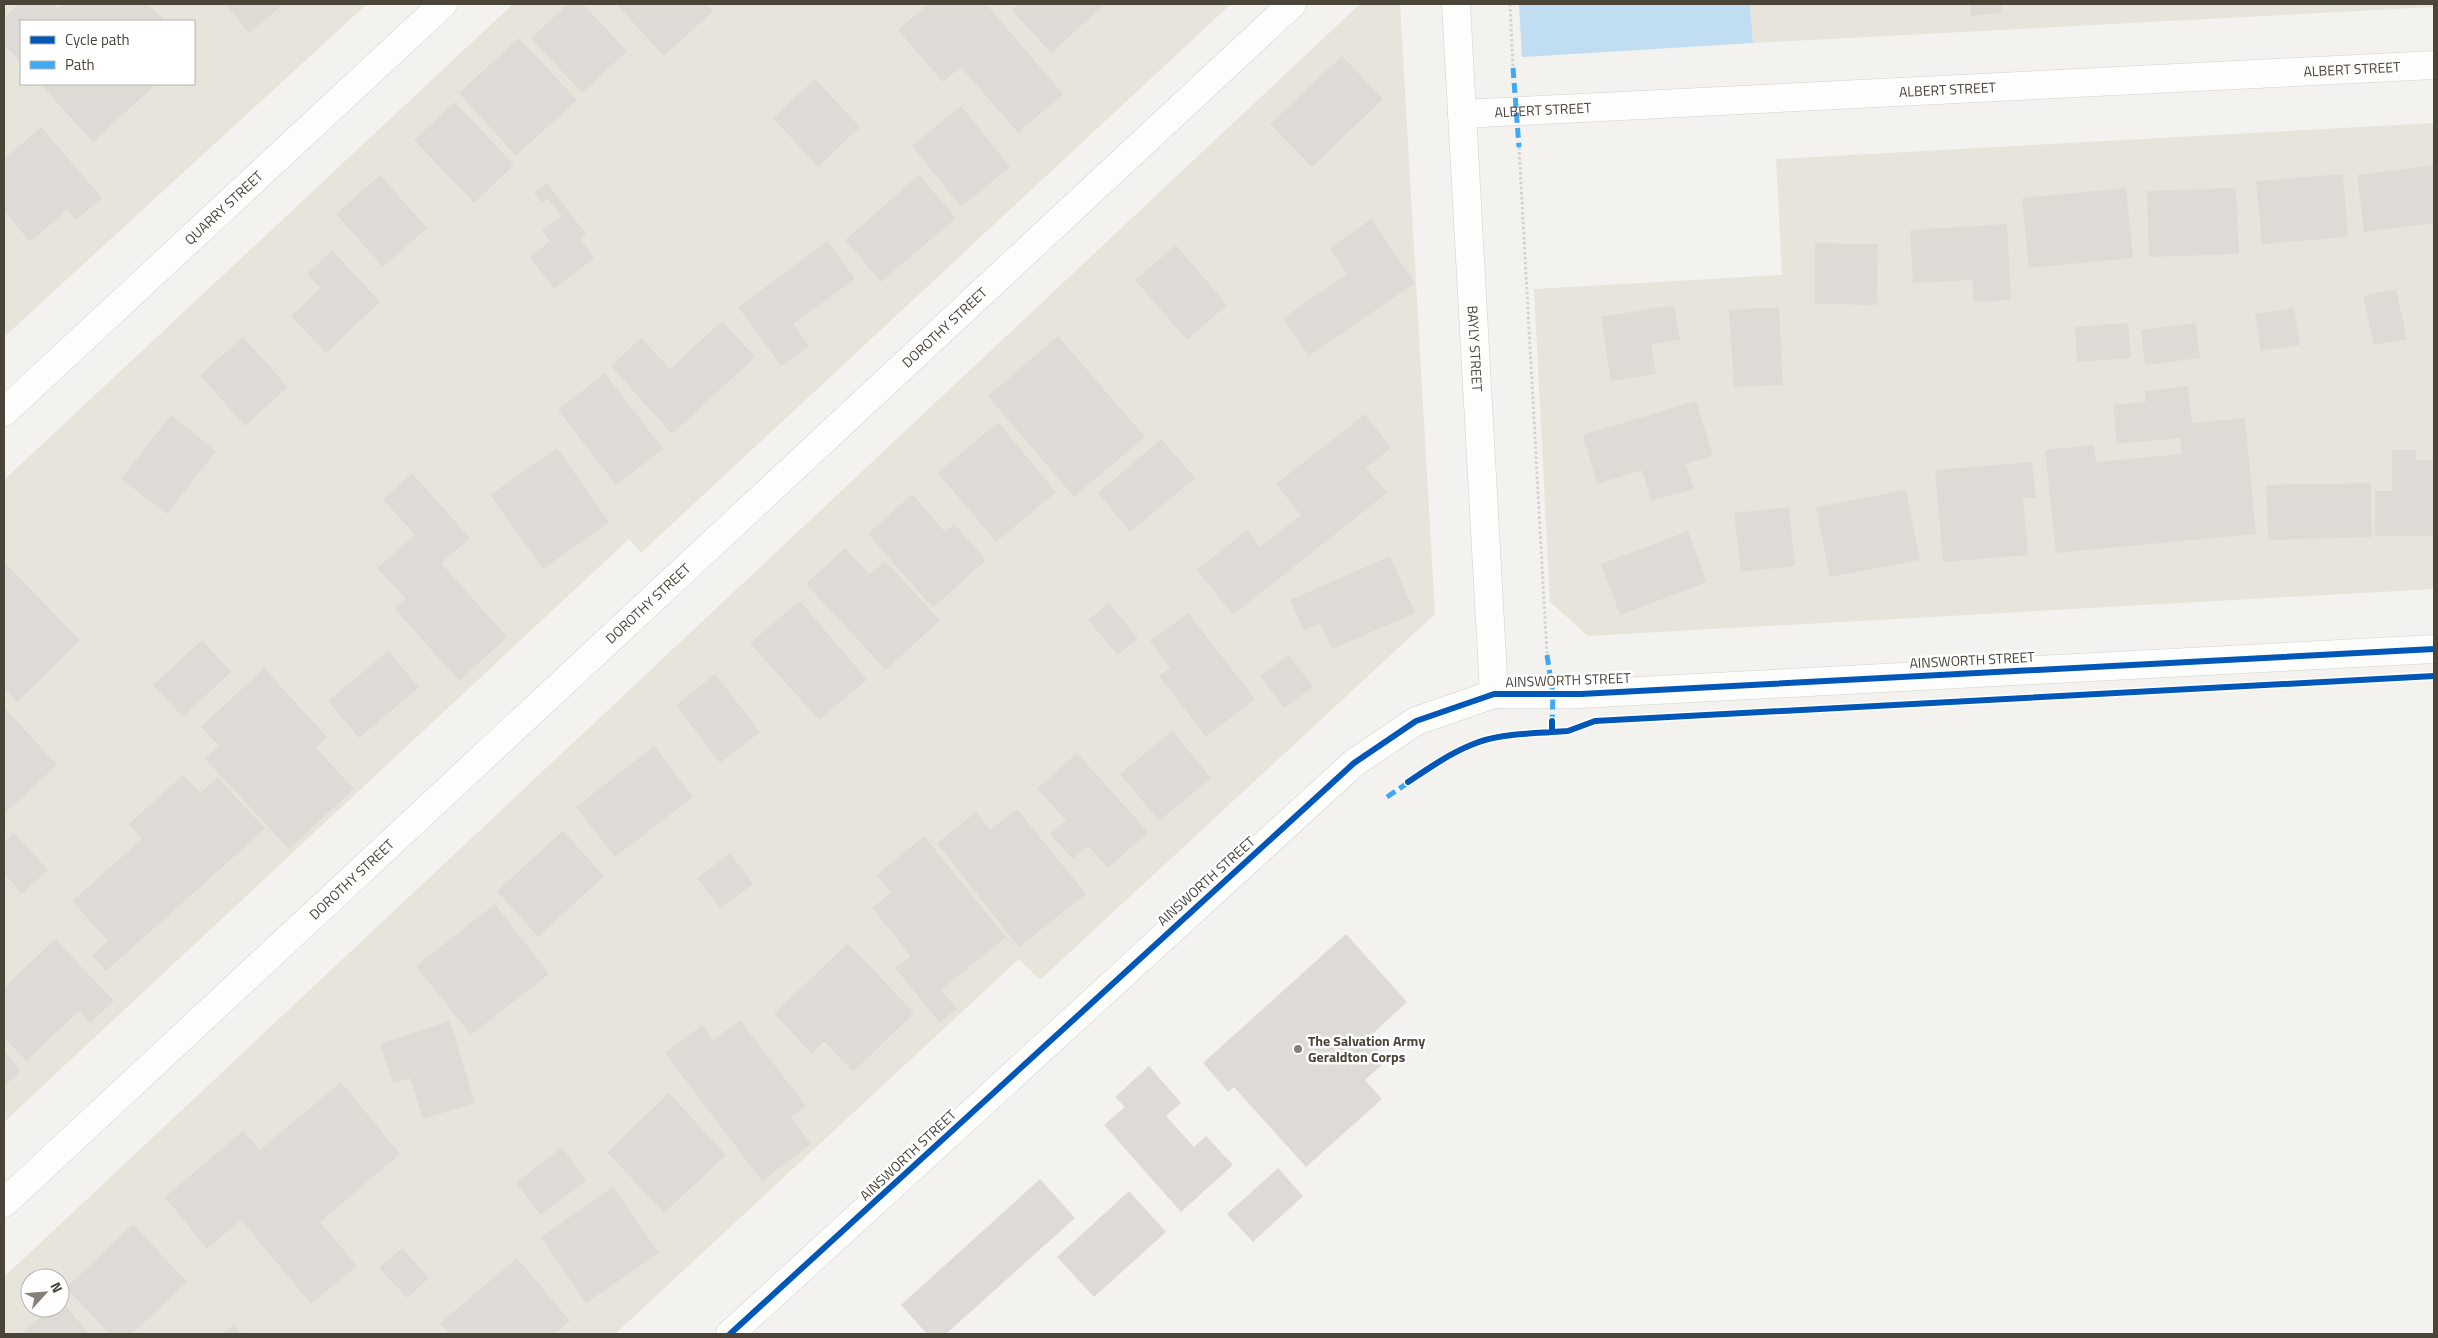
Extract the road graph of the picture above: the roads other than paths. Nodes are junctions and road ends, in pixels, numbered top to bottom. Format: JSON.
{"nodes":[{"id":1,"x":443,"y":4,"type":"edge"},
{"id":2,"x":1292,"y":4,"type":"edge"},
{"id":3,"x":1456,"y":4,"type":"edge"},
{"id":4,"x":2434,"y":65,"type":"edge"},
{"id":5,"x":1462,"y":114,"type":"junction"},
{"id":6,"x":4,"y":412,"type":"edge"},
{"id":7,"x":2434,"y":649,"type":"edge"},
{"id":8,"x":1494,"y":694,"type":"junction"},
{"id":9,"x":4,"y":1202,"type":"edge"},
{"id":10,"x":730,"y":1334,"type":"edge"}],
"edges":[{"from":1,"to":6,"type":"street","name":"QUARRY STREET"},
{"from":2,"to":9,"type":"street","name":"DOROTHY STREET"},
{"from":3,"to":5,"type":"street","name":"BAYLY STREET"},
{"from":4,"to":5,"type":"street","name":"ALBERT STREET"},
{"from":5,"to":8,"type":"street","name":"BAYLY STREET"},
{"from":7,"to":8,"type":"street","name":"AINSWORTH STREET"},
{"from":8,"to":10,"type":"street","name":"AINSWORTH STREET"}]}
